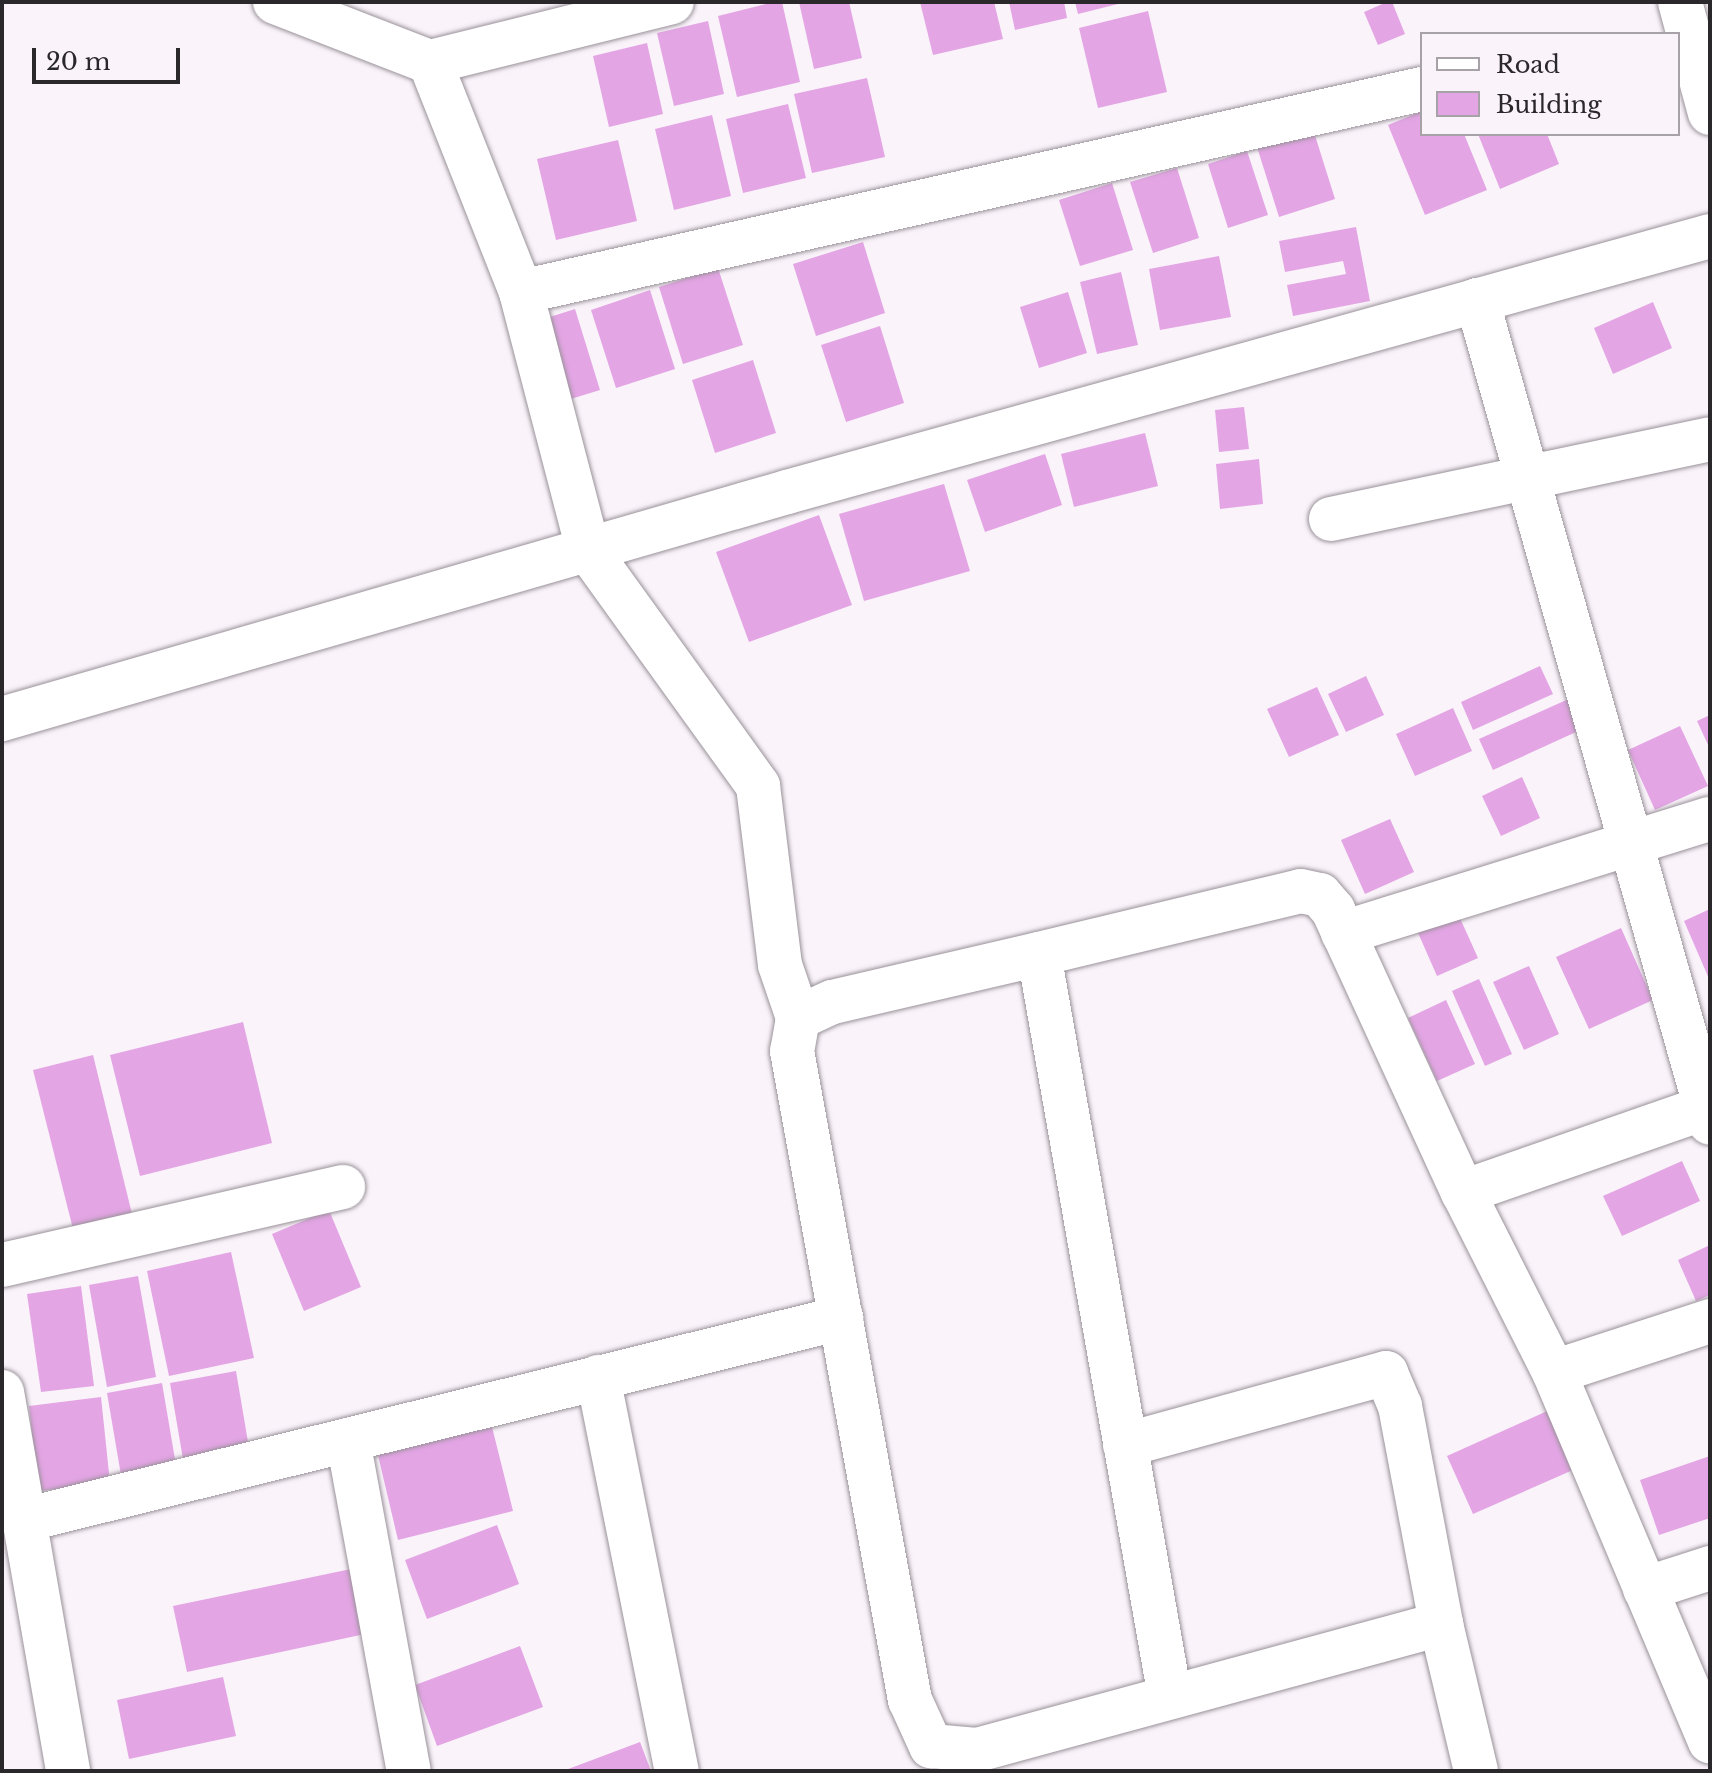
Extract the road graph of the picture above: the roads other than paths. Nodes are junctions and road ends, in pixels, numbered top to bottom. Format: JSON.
{"nodes":[{"id":1,"x":275,"y":2,"type":"edge"},
{"id":2,"x":672,"y":2,"type":"edge"},
{"id":3,"x":1686,"y":22,"type":"edge"},
{"id":4,"x":430,"y":62,"type":"junction"},
{"id":5,"x":1420,"y":89,"type":"edge"},
{"id":6,"x":1710,"y":113,"type":"edge"},
{"id":7,"x":1710,"y":236,"type":"edge"},
{"id":8,"x":521,"y":292,"type":"junction"},
{"id":9,"x":1477,"y":300,"type":"junction"},
{"id":10,"x":1710,"y":439,"type":"edge"},
{"id":11,"x":1527,"y":478,"type":"junction"},
{"id":12,"x":1331,"y":519,"type":"dead end"},
{"id":13,"x":588,"y":550,"type":"junction"},
{"id":14,"x":2,"y":719,"type":"edge"},
{"id":15,"x":1710,"y":819,"type":"edge"},
{"id":16,"x":1631,"y":846,"type":"junction"},
{"id":17,"x":1343,"y":933,"type":"junction"},
{"id":18,"x":1039,"y":954,"type":"junction"},
{"id":19,"x":798,"y":1018,"type":"junction"},
{"id":20,"x":1708,"y":1112,"type":"edge"},
{"id":21,"x":343,"y":1187,"type":"dead end"},
{"id":22,"x":1463,"y":1192,"type":"junction"},
{"id":23,"x":2,"y":1265,"type":"edge"},
{"id":24,"x":841,"y":1318,"type":"junction"},
{"id":25,"x":1710,"y":1321,"type":"edge"},
{"id":26,"x":1554,"y":1372,"type":"junction"},
{"id":27,"x":598,"y":1377,"type":"junction"},
{"id":28,"x":3,"y":1404,"type":"edge"},
{"id":29,"x":348,"y":1440,"type":"junction"},
{"id":30,"x":1125,"y":1445,"type":"junction"},
{"id":31,"x":24,"y":1520,"type":"junction"},
{"id":32,"x":1710,"y":1568,"type":"edge"},
{"id":33,"x":1645,"y":1589,"type":"junction"},
{"id":34,"x":1441,"y":1624,"type":"junction"},
{"id":35,"x":1170,"y":1697,"type":"junction"},
{"id":36,"x":1710,"y":1741,"type":"edge"},
{"id":37,"x":68,"y":1771,"type":"edge"},
{"id":38,"x":409,"y":1771,"type":"edge"},
{"id":39,"x":677,"y":1771,"type":"edge"},
{"id":40,"x":1476,"y":1771,"type":"edge"}],
"edges":[{"from":1,"to":4,"type":"street"},
{"from":2,"to":4,"type":"street"},
{"from":3,"to":6,"type":"street"},
{"from":4,"to":8,"type":"street"},
{"from":5,"to":8,"type":"street"},
{"from":7,"to":9,"type":"street"},
{"from":8,"to":13,"type":"street"},
{"from":9,"to":11,"type":"street"},
{"from":9,"to":13,"type":"street"},
{"from":10,"to":11,"type":"street"},
{"from":11,"to":12,"type":"street"},
{"from":11,"to":16,"type":"street"},
{"from":13,"to":14,"type":"street"},
{"from":13,"to":19,"type":"street"},
{"from":15,"to":16,"type":"street"},
{"from":16,"to":17,"type":"street"},
{"from":16,"to":20,"type":"street"},
{"from":17,"to":18,"type":"street"},
{"from":17,"to":22,"type":"street"},
{"from":18,"to":19,"type":"street"},
{"from":18,"to":30,"type":"street"},
{"from":19,"to":24,"type":"street"},
{"from":20,"to":22,"type":"street"},
{"from":21,"to":23,"type":"street"},
{"from":22,"to":26,"type":"street"},
{"from":24,"to":27,"type":"street"},
{"from":24,"to":35,"type":"street"},
{"from":25,"to":26,"type":"street"},
{"from":26,"to":33,"type":"street"},
{"from":27,"to":29,"type":"street"},
{"from":27,"to":39,"type":"street"},
{"from":28,"to":31,"type":"street"},
{"from":29,"to":31,"type":"street"},
{"from":29,"to":38,"type":"street"},
{"from":30,"to":34,"type":"street"},
{"from":30,"to":35,"type":"street"},
{"from":31,"to":37,"type":"street"},
{"from":32,"to":33,"type":"street"},
{"from":33,"to":36,"type":"street"},
{"from":34,"to":35,"type":"street"},
{"from":34,"to":40,"type":"street"}]}
